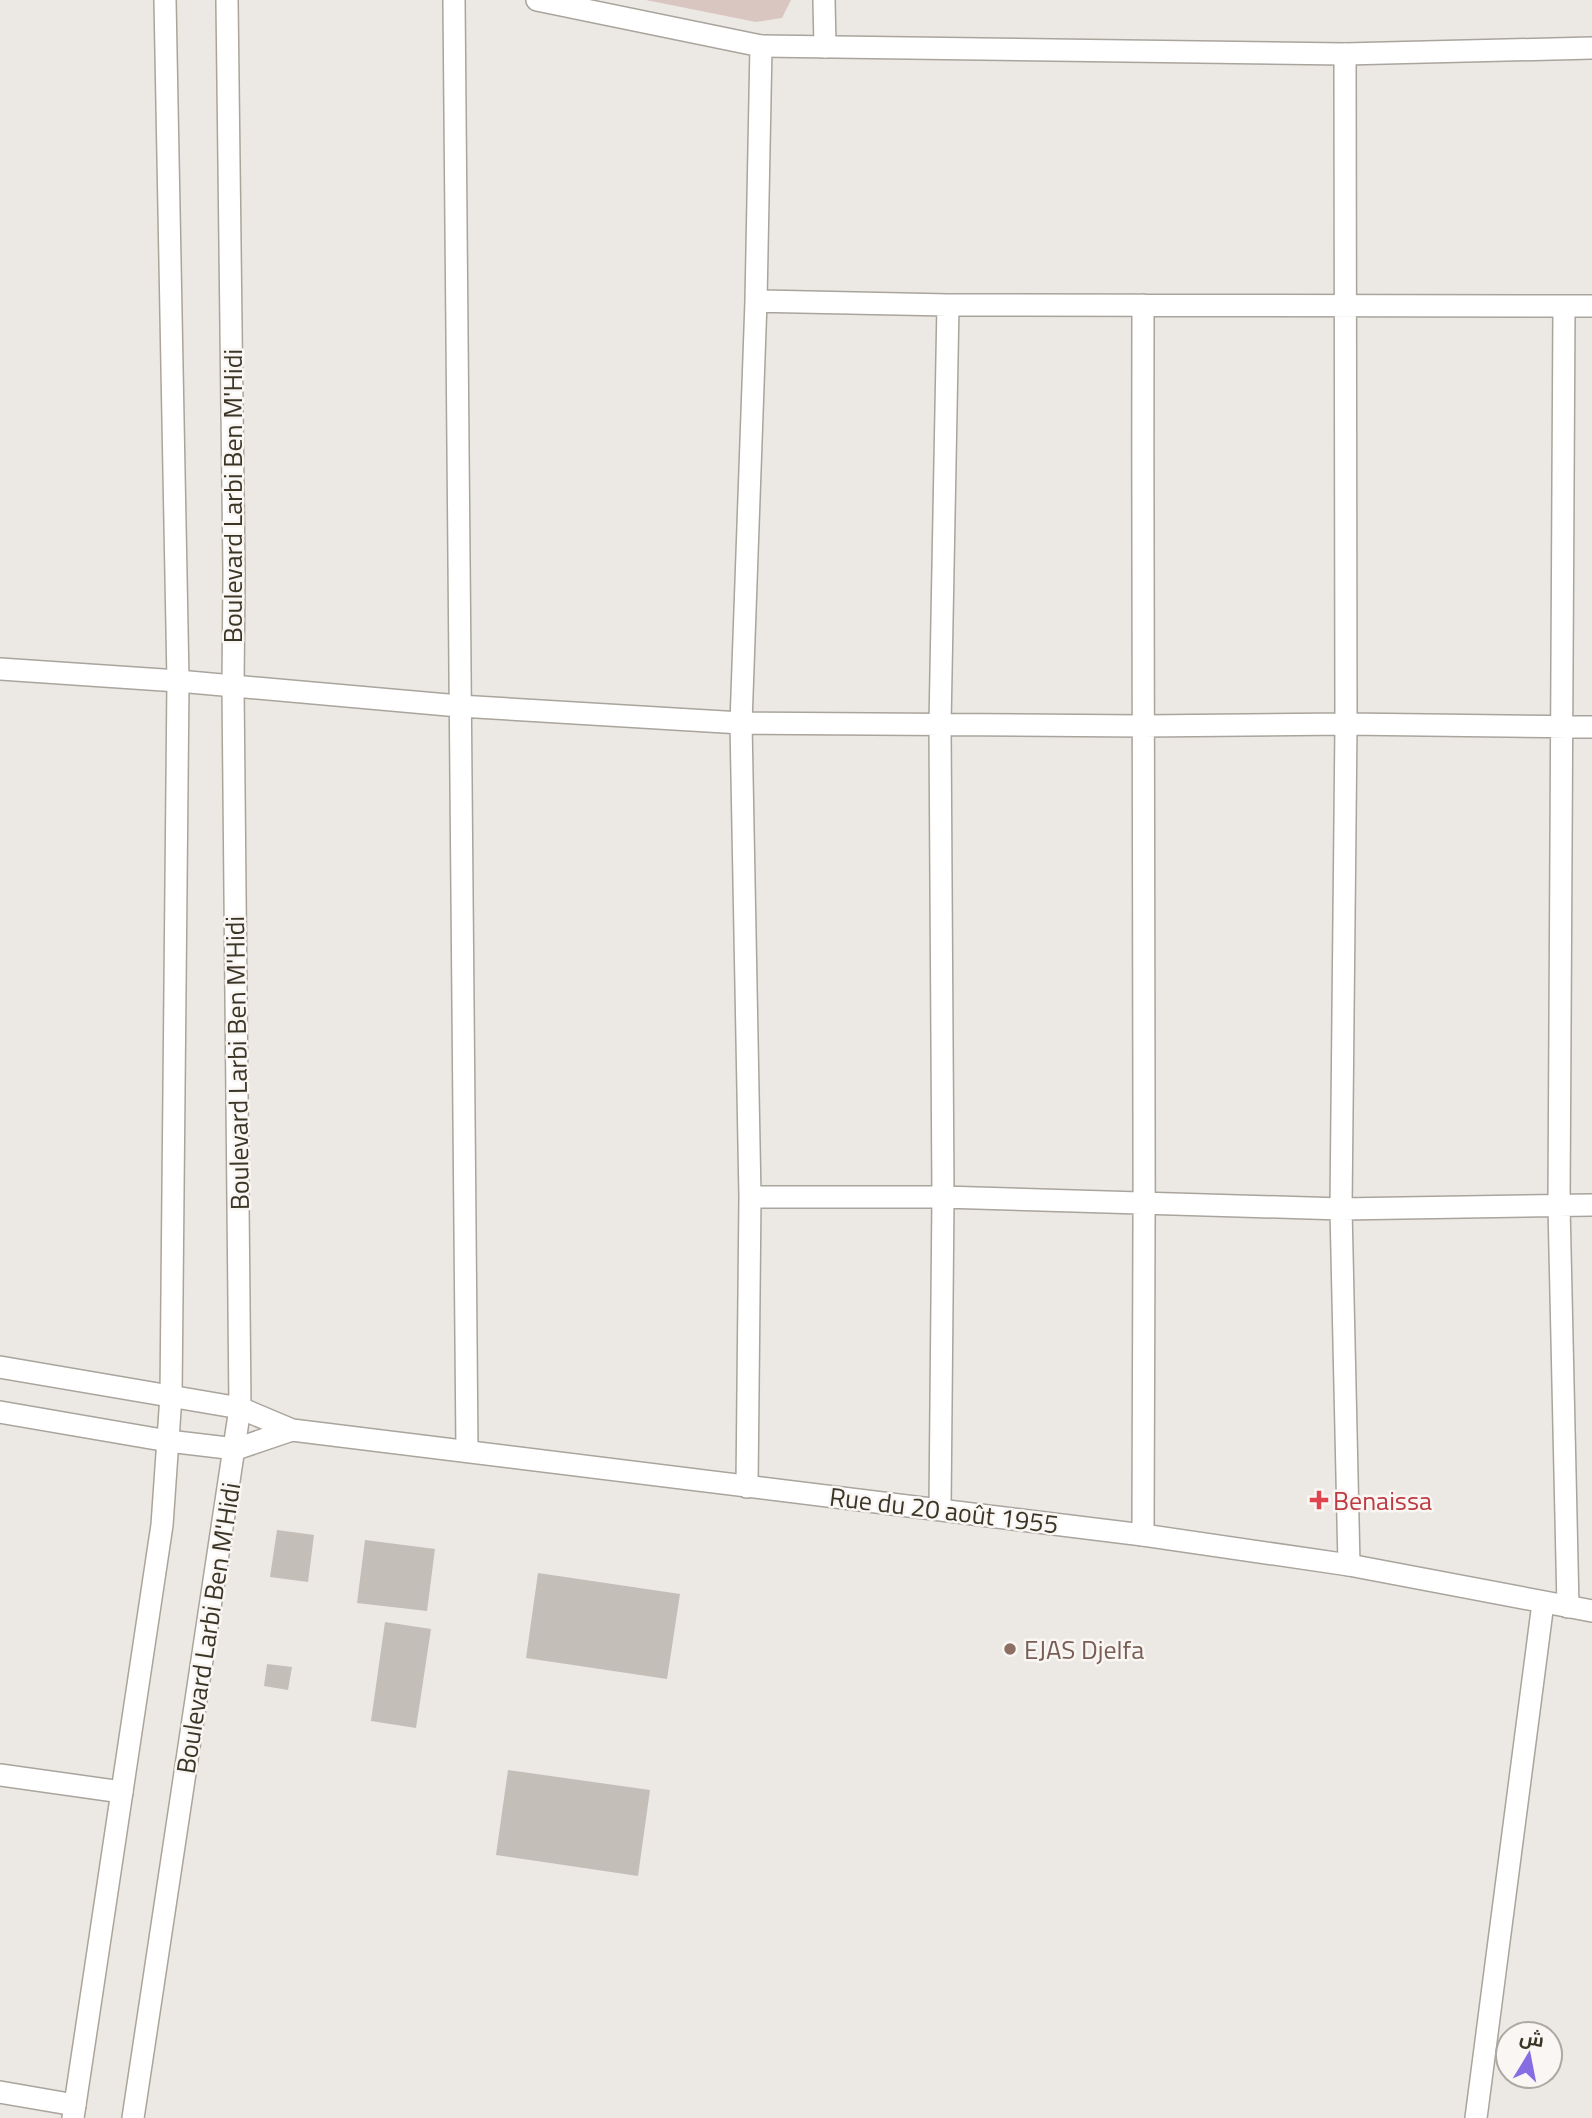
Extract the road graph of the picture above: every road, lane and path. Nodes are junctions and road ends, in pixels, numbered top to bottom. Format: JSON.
{"nodes":[{"id":1,"x":165,"y":0,"type":"edge"},
{"id":2,"x":227,"y":0,"type":"edge"},
{"id":3,"x":454,"y":0,"type":"edge"},
{"id":4,"x":537,"y":0,"type":"edge"},
{"id":5,"x":824,"y":0,"type":"edge"},
{"id":6,"x":761,"y":46,"type":"junction"},
{"id":7,"x":825,"y":47,"type":"junction"},
{"id":8,"x":1592,"y":48,"type":"edge"},
{"id":9,"x":1345,"y":54,"type":"junction"},
{"id":10,"x":756,"y":301,"type":"junction"},
{"id":11,"x":948,"y":305,"type":"junction"},
{"id":12,"x":1143,"y":305,"type":"junction"},
{"id":13,"x":1343,"y":305,"type":"junction"},
{"id":14,"x":1564,"y":306,"type":"junction"},
{"id":15,"x":1592,"y":306,"type":"edge"},
{"id":16,"x":0,"y":669,"type":"edge"},
{"id":17,"x":178,"y":681,"type":"junction"},
{"id":18,"x":233,"y":687,"type":"junction"},
{"id":19,"x":458,"y":706,"type":"junction"},
{"id":20,"x":741,"y":723,"type":"junction"},
{"id":21,"x":1346,"y":724,"type":"junction"},
{"id":22,"x":940,"y":725,"type":"junction"},
{"id":23,"x":1142,"y":726,"type":"junction"},
{"id":24,"x":1562,"y":727,"type":"junction"},
{"id":25,"x":1592,"y":727,"type":"edge"},
{"id":26,"x":943,"y":1197,"type":"junction"},
{"id":27,"x":750,"y":1198,"type":"junction"},
{"id":28,"x":1145,"y":1204,"type":"junction"},
{"id":29,"x":1559,"y":1205,"type":"junction"},
{"id":30,"x":1592,"y":1205,"type":"edge"},
{"id":31,"x":1341,"y":1209,"type":"junction"},
{"id":32,"x":0,"y":1367,"type":"edge"},
{"id":33,"x":171,"y":1396,"type":"junction"},
{"id":34,"x":240,"y":1408,"type":"junction"},
{"id":35,"x":0,"y":1412,"type":"edge"},
{"id":36,"x":292,"y":1430,"type":"junction"},
{"id":37,"x":168,"y":1441,"type":"junction"},
{"id":38,"x":236,"y":1449,"type":"junction"},
{"id":39,"x":467,"y":1451,"type":"junction"},
{"id":40,"x":747,"y":1487,"type":"junction"},
{"id":41,"x":940,"y":1508,"type":"junction"},
{"id":42,"x":1143,"y":1535,"type":"junction"},
{"id":43,"x":1349,"y":1565,"type":"junction"},
{"id":44,"x":1543,"y":1603,"type":"junction"},
{"id":45,"x":1568,"y":1607,"type":"junction"},
{"id":46,"x":1592,"y":1611,"type":"edge"},
{"id":47,"x":0,"y":1774,"type":"edge"},
{"id":48,"x":122,"y":1792,"type":"junction"},
{"id":49,"x":0,"y":2092,"type":"edge"},
{"id":50,"x":74,"y":2111,"type":"edge"},
{"id":51,"x":133,"y":2118,"type":"edge"},
{"id":52,"x":1476,"y":2118,"type":"edge"}],
"edges":[{"from":1,"to":17,"type":"street"},
{"from":2,"to":18,"type":"street","name":"Boulevard Larbi Ben M'Hidi"},
{"from":3,"to":19,"type":"street"},
{"from":4,"to":6,"type":"street"},
{"from":5,"to":7,"type":"street"},
{"from":6,"to":7,"type":"street"},
{"from":6,"to":10,"type":"street"},
{"from":7,"to":9,"type":"street"},
{"from":8,"to":9,"type":"street"},
{"from":9,"to":13,"type":"street"},
{"from":10,"to":11,"type":"street"},
{"from":10,"to":20,"type":"street"},
{"from":11,"to":12,"type":"street"},
{"from":11,"to":22,"type":"street"},
{"from":12,"to":13,"type":"street"},
{"from":12,"to":23,"type":"street"},
{"from":13,"to":14,"type":"street"},
{"from":13,"to":21,"type":"street"},
{"from":14,"to":15,"type":"street"},
{"from":14,"to":24,"type":"street"},
{"from":16,"to":17,"type":"street"},
{"from":17,"to":18,"type":"street"},
{"from":17,"to":33,"type":"street"},
{"from":18,"to":19,"type":"street"},
{"from":18,"to":34,"type":"street","name":"Boulevard Larbi Ben M'Hidi"},
{"from":19,"to":20,"type":"street"},
{"from":19,"to":39,"type":"street"},
{"from":20,"to":22,"type":"street"},
{"from":20,"to":27,"type":"street"},
{"from":21,"to":23,"type":"street"},
{"from":21,"to":24,"type":"street"},
{"from":21,"to":31,"type":"street"},
{"from":22,"to":23,"type":"street"},
{"from":22,"to":26,"type":"street"},
{"from":23,"to":28,"type":"street"},
{"from":24,"to":25,"type":"street"},
{"from":24,"to":29,"type":"street"},
{"from":26,"to":27,"type":"street"},
{"from":26,"to":28,"type":"street"},
{"from":26,"to":41,"type":"street"},
{"from":27,"to":40,"type":"street"},
{"from":28,"to":31,"type":"street"},
{"from":28,"to":42,"type":"street"},
{"from":29,"to":30,"type":"street"},
{"from":29,"to":31,"type":"street"},
{"from":29,"to":45,"type":"street"},
{"from":31,"to":43,"type":"street"},
{"from":32,"to":33,"type":"street","name":"Rue du 20 août 1955"},
{"from":33,"to":34,"type":"street","name":"Rue du 20 août 1955"},
{"from":33,"to":37,"type":"street"},
{"from":34,"to":36,"type":"street","name":"Rue du 20 août 1955"},
{"from":34,"to":38,"type":"street","name":"Boulevard Larbi Ben M'Hidi"},
{"from":35,"to":37,"type":"street","name":"Rue du 20 août 1955"},
{"from":36,"to":38,"type":"street","name":"Rue du 20 août 1955"},
{"from":36,"to":39,"type":"street","name":"Rue du 20 août 1955"},
{"from":37,"to":38,"type":"street","name":"Rue du 20 août 1955"},
{"from":37,"to":48,"type":"street"},
{"from":38,"to":51,"type":"street","name":"Boulevard Larbi Ben M'Hidi"},
{"from":39,"to":40,"type":"street","name":"Rue du 20 août 1955"},
{"from":40,"to":41,"type":"street","name":"Rue du 20 août 1955"},
{"from":41,"to":42,"type":"street","name":"Rue du 20 août 1955"},
{"from":42,"to":43,"type":"street","name":"Rue du 20 août 1955"},
{"from":43,"to":44,"type":"street","name":"Rue du 20 août 1955"},
{"from":44,"to":45,"type":"street","name":"Rue du 20 août 1955"},
{"from":44,"to":52,"type":"street"},
{"from":45,"to":46,"type":"street","name":"Rue du 20 août 1955"},
{"from":47,"to":48,"type":"street"},
{"from":48,"to":50,"type":"street"},
{"from":49,"to":50,"type":"street"}]}
